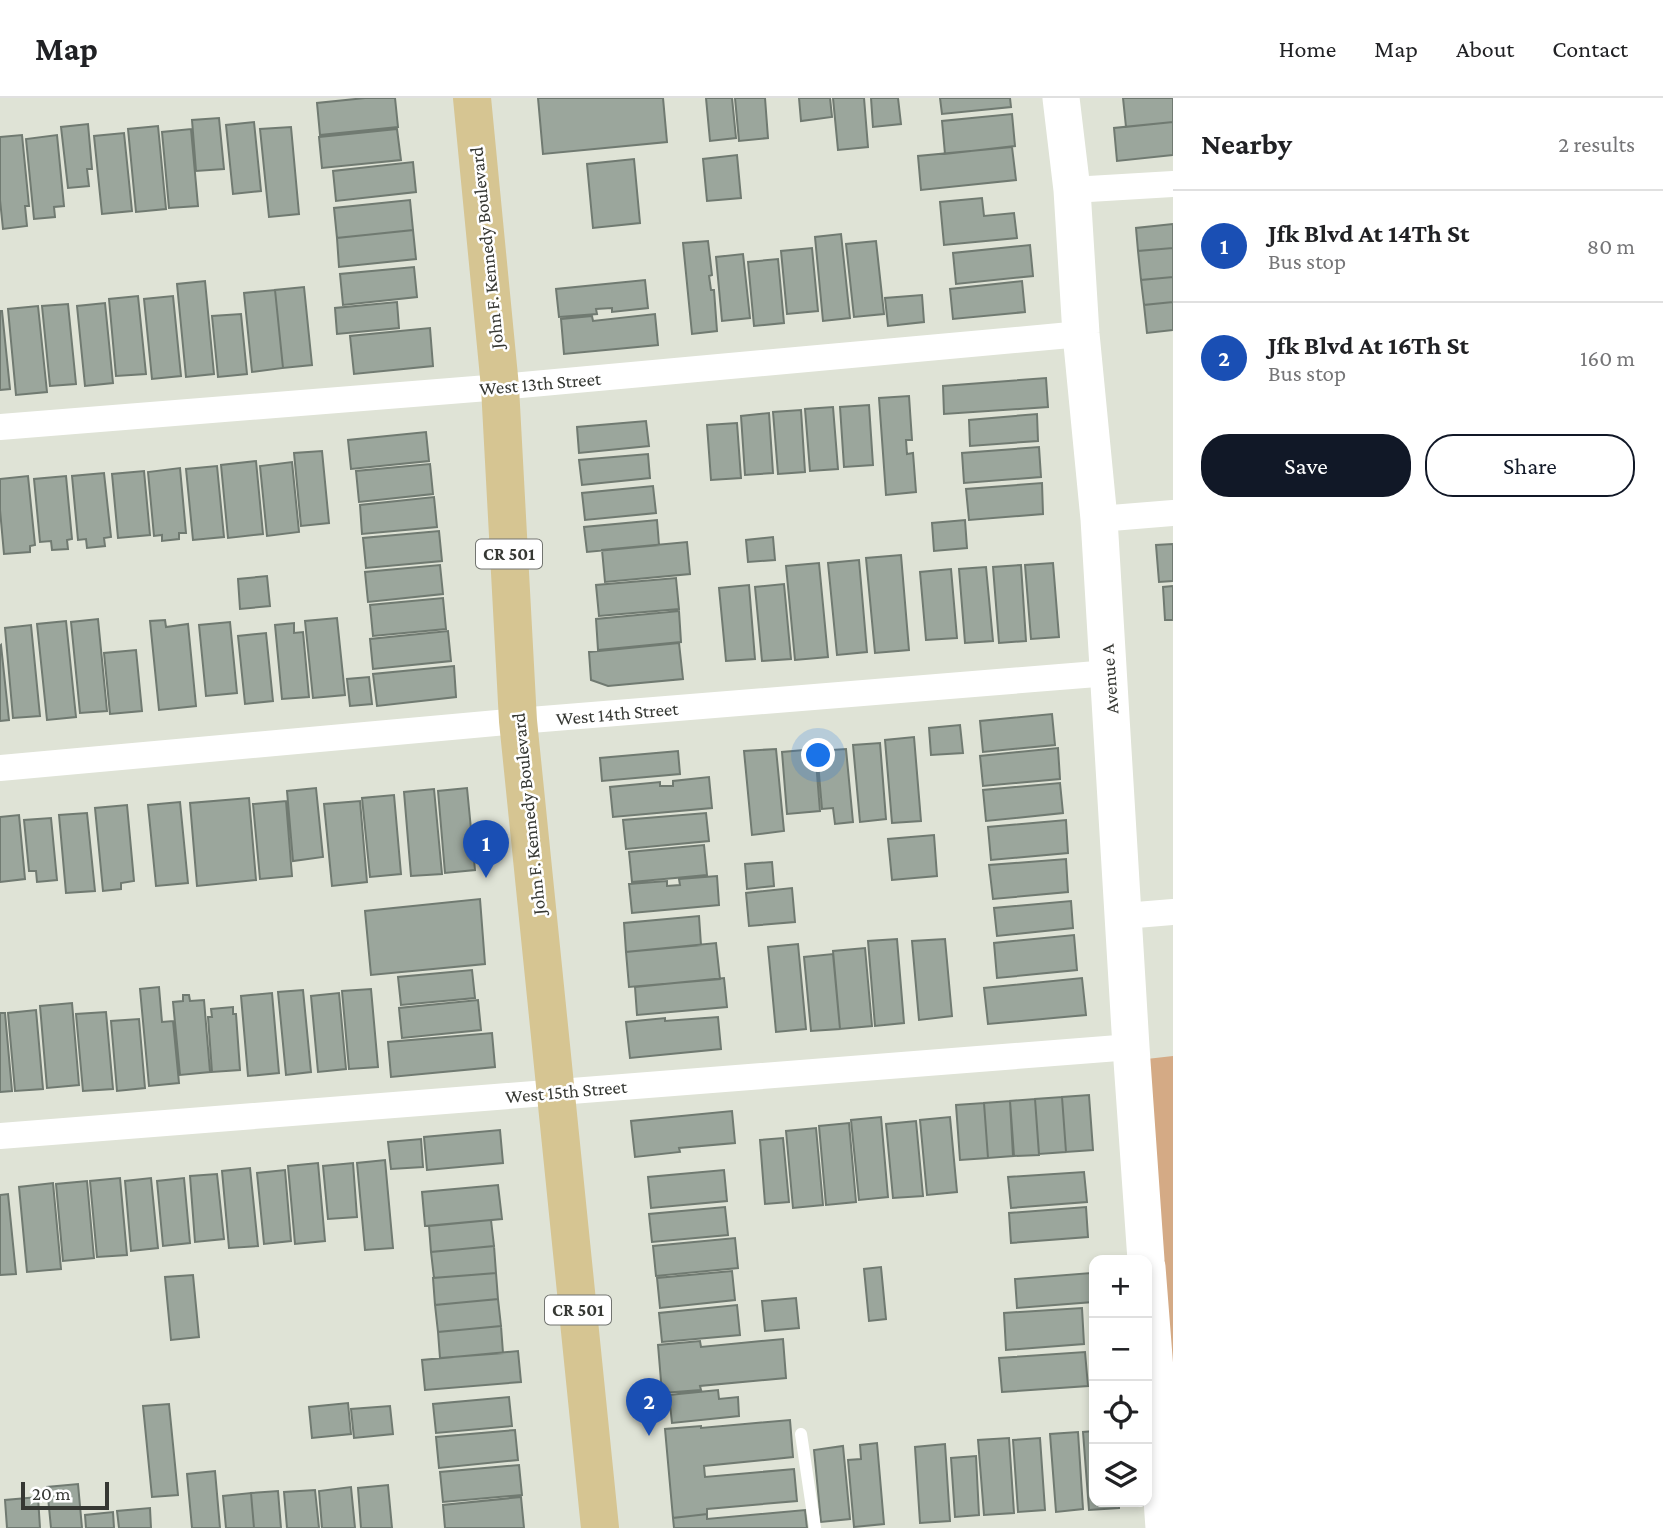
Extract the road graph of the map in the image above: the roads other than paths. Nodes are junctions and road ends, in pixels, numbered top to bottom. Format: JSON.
{"nodes":[{"id":1,"x":472,"y":98,"type":"edge"},
{"id":2,"x":1061,"y":98,"type":"edge"},
{"id":3,"x":1173,"y":184,"type":"edge"},
{"id":4,"x":1072,"y":190,"type":"junction"},
{"id":5,"x":1080,"y":334,"type":"junction"},
{"id":6,"x":500,"y":387,"type":"junction"},
{"id":7,"x":0,"y":427,"type":"edge"},
{"id":8,"x":1173,"y":513,"type":"edge"},
{"id":9,"x":1099,"y":519,"type":"junction"},
{"id":10,"x":1109,"y":673,"type":"junction"},
{"id":11,"x":518,"y":721,"type":"junction"},
{"id":12,"x":0,"y":768,"type":"edge"},
{"id":13,"x":1173,"y":912,"type":"edge"},
{"id":14,"x":1124,"y":916,"type":"junction"},
{"id":15,"x":1131,"y":1046,"type":"junction"},
{"id":16,"x":555,"y":1092,"type":"junction"},
{"id":17,"x":0,"y":1136,"type":"edge"},
{"id":18,"x":1146,"y":1255,"type":"edge"},
{"id":19,"x":1151,"y":1318,"type":"edge"},
{"id":20,"x":801,"y":1434,"type":"dead end"},
{"id":21,"x":1166,"y":1456,"type":"edge"},
{"id":22,"x":600,"y":1528,"type":"edge"},
{"id":23,"x":815,"y":1528,"type":"edge"},
{"id":24,"x":1164,"y":1528,"type":"edge"}],
"edges":[{"from":1,"to":6,"type":"main road","name":"John F. Kennedy Boulevard","number":"CR 501"},
{"from":2,"to":4,"type":"street","name":"Avenue A"},
{"from":3,"to":4,"type":"street"},
{"from":4,"to":5,"type":"street","name":"Avenue A"},
{"from":5,"to":6,"type":"street","name":"West 13th Street"},
{"from":5,"to":9,"type":"street","name":"Avenue A"},
{"from":6,"to":7,"type":"street","name":"West 13th Street"},
{"from":6,"to":11,"type":"main road","name":"John F. Kennedy Boulevard","number":"CR 501"},
{"from":8,"to":9,"type":"street"},
{"from":9,"to":10,"type":"street","name":"Avenue A"},
{"from":10,"to":11,"type":"street","name":"West 14th Street"},
{"from":10,"to":14,"type":"street","name":"Avenue A"},
{"from":11,"to":12,"type":"street","name":"West 14th Street"},
{"from":11,"to":16,"type":"main road","name":"John F. Kennedy Boulevard","number":"CR 501"},
{"from":13,"to":14,"type":"street"},
{"from":14,"to":15,"type":"street","name":"Avenue A"},
{"from":15,"to":16,"type":"street","name":"West 15th Street"},
{"from":15,"to":18,"type":"street","name":"Avenue A"},
{"from":16,"to":17,"type":"street","name":"West 15th Street"},
{"from":16,"to":22,"type":"main road","name":"John F. Kennedy Boulevard","number":"CR 501"},
{"from":19,"to":21,"type":"street"},
{"from":20,"to":23,"type":"lane"},
{"from":21,"to":24,"type":"street"}]}
